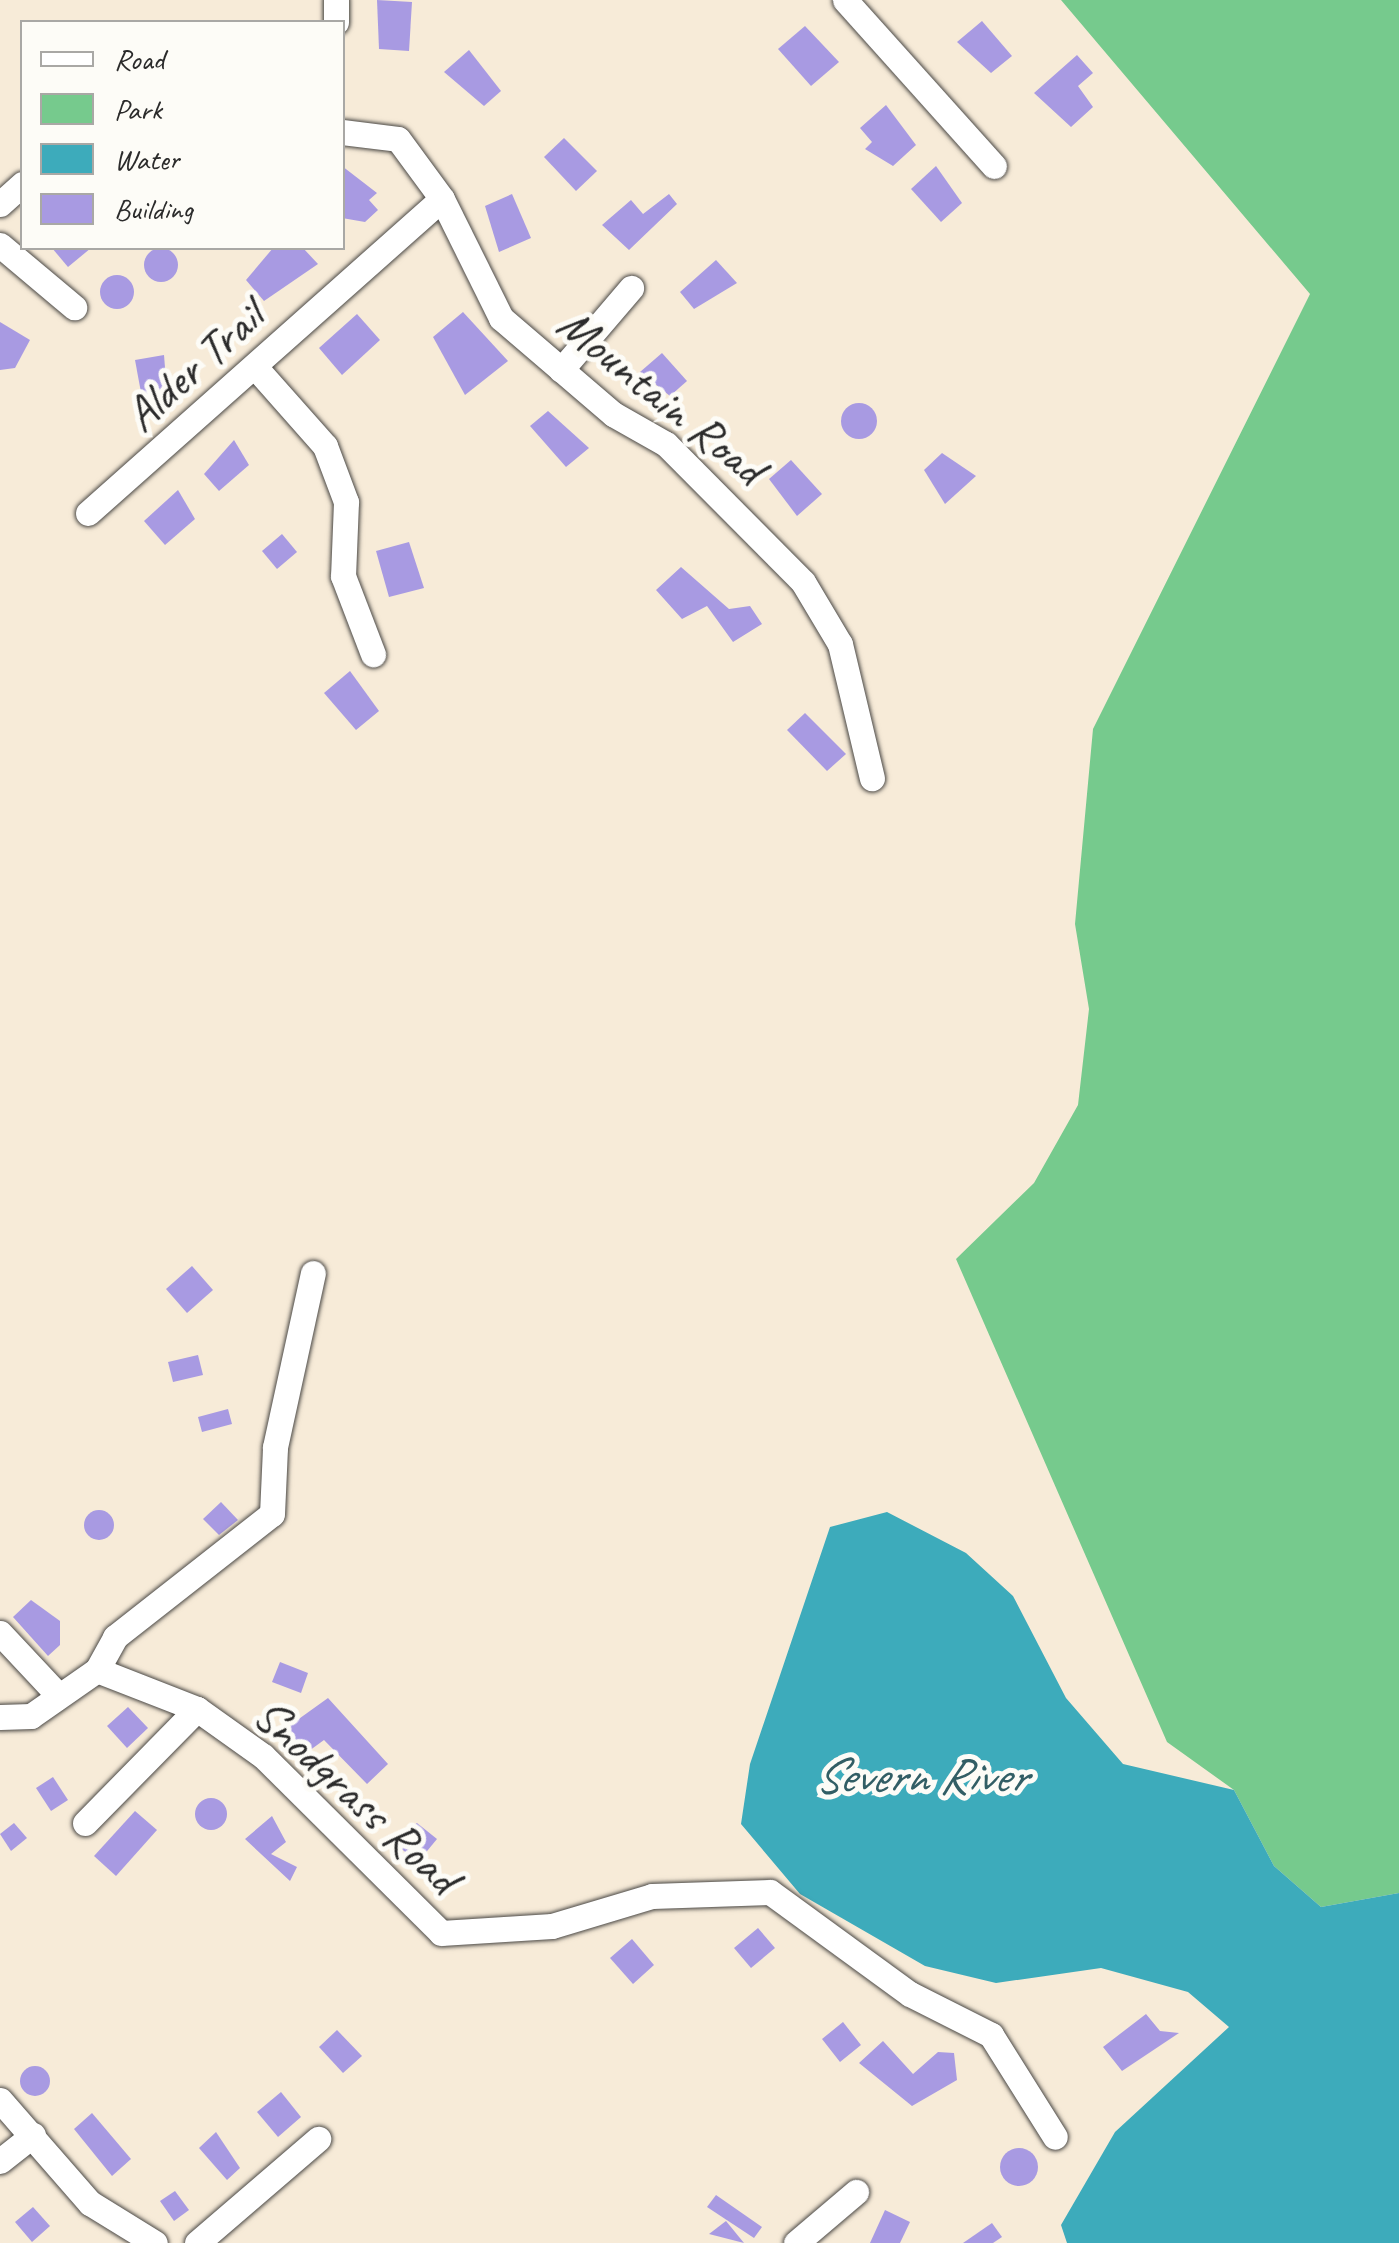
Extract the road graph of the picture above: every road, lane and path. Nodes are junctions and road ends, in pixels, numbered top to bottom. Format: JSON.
{"nodes":[{"id":1,"x":845,"y":0,"type":"edge"},
{"id":2,"x":345,"y":132,"type":"edge"},
{"id":3,"x":994,"y":166,"type":"dead end"},
{"id":4,"x":20,"y":186,"type":"edge"},
{"id":5,"x":442,"y":199,"type":"junction"},
{"id":6,"x":0,"y":204,"type":"edge"},
{"id":7,"x":0,"y":245,"type":"edge"},
{"id":8,"x":631,"y":288,"type":"dead end"},
{"id":9,"x":74,"y":308,"type":"dead end"},
{"id":10,"x":256,"y":368,"type":"junction"},
{"id":11,"x":561,"y":370,"type":"junction"},
{"id":12,"x":88,"y":513,"type":"dead end"},
{"id":13,"x":374,"y":654,"type":"dead end"},
{"id":14,"x":872,"y":778,"type":"dead end"},
{"id":15,"x":313,"y":1273,"type":"dead end"},
{"id":16,"x":0,"y":1633,"type":"edge"},
{"id":17,"x":97,"y":1670,"type":"junction"},
{"id":18,"x":60,"y":1696,"type":"junction"},
{"id":19,"x":196,"y":1709,"type":"junction"},
{"id":20,"x":0,"y":1717,"type":"edge"},
{"id":21,"x":84,"y":1824,"type":"dead end"},
{"id":22,"x":0,"y":2100,"type":"edge"},
{"id":23,"x":33,"y":2134,"type":"junction"},
{"id":24,"x":1055,"y":2137,"type":"dead end"},
{"id":25,"x":318,"y":2139,"type":"dead end"},
{"id":26,"x":0,"y":2161,"type":"edge"},
{"id":27,"x":856,"y":2192,"type":"dead end"},
{"id":28,"x":155,"y":2243,"type":"edge"},
{"id":29,"x":197,"y":2243,"type":"edge"},
{"id":30,"x":796,"y":2243,"type":"edge"}],
"edges":[{"from":1,"to":3,"type":"street"},
{"from":2,"to":5,"type":"street","name":"Mountain Road"},
{"from":4,"to":6,"type":"street"},
{"from":5,"to":10,"type":"street","name":"Alder Trail"},
{"from":5,"to":11,"type":"street","name":"Mountain Road"},
{"from":7,"to":9,"type":"street"},
{"from":8,"to":11,"type":"street"},
{"from":10,"to":12,"type":"street","name":"Alder Trail"},
{"from":10,"to":13,"type":"street"},
{"from":11,"to":14,"type":"street","name":"Mountain Road"},
{"from":15,"to":17,"type":"street"},
{"from":16,"to":18,"type":"street"},
{"from":17,"to":18,"type":"street"},
{"from":17,"to":19,"type":"street","name":"Snodgrass Road"},
{"from":18,"to":20,"type":"street"},
{"from":19,"to":21,"type":"street"},
{"from":19,"to":24,"type":"street","name":"Snodgrass Road"},
{"from":22,"to":23,"type":"street"},
{"from":23,"to":26,"type":"street"},
{"from":23,"to":28,"type":"street"},
{"from":25,"to":29,"type":"street"},
{"from":27,"to":30,"type":"street"}]}
